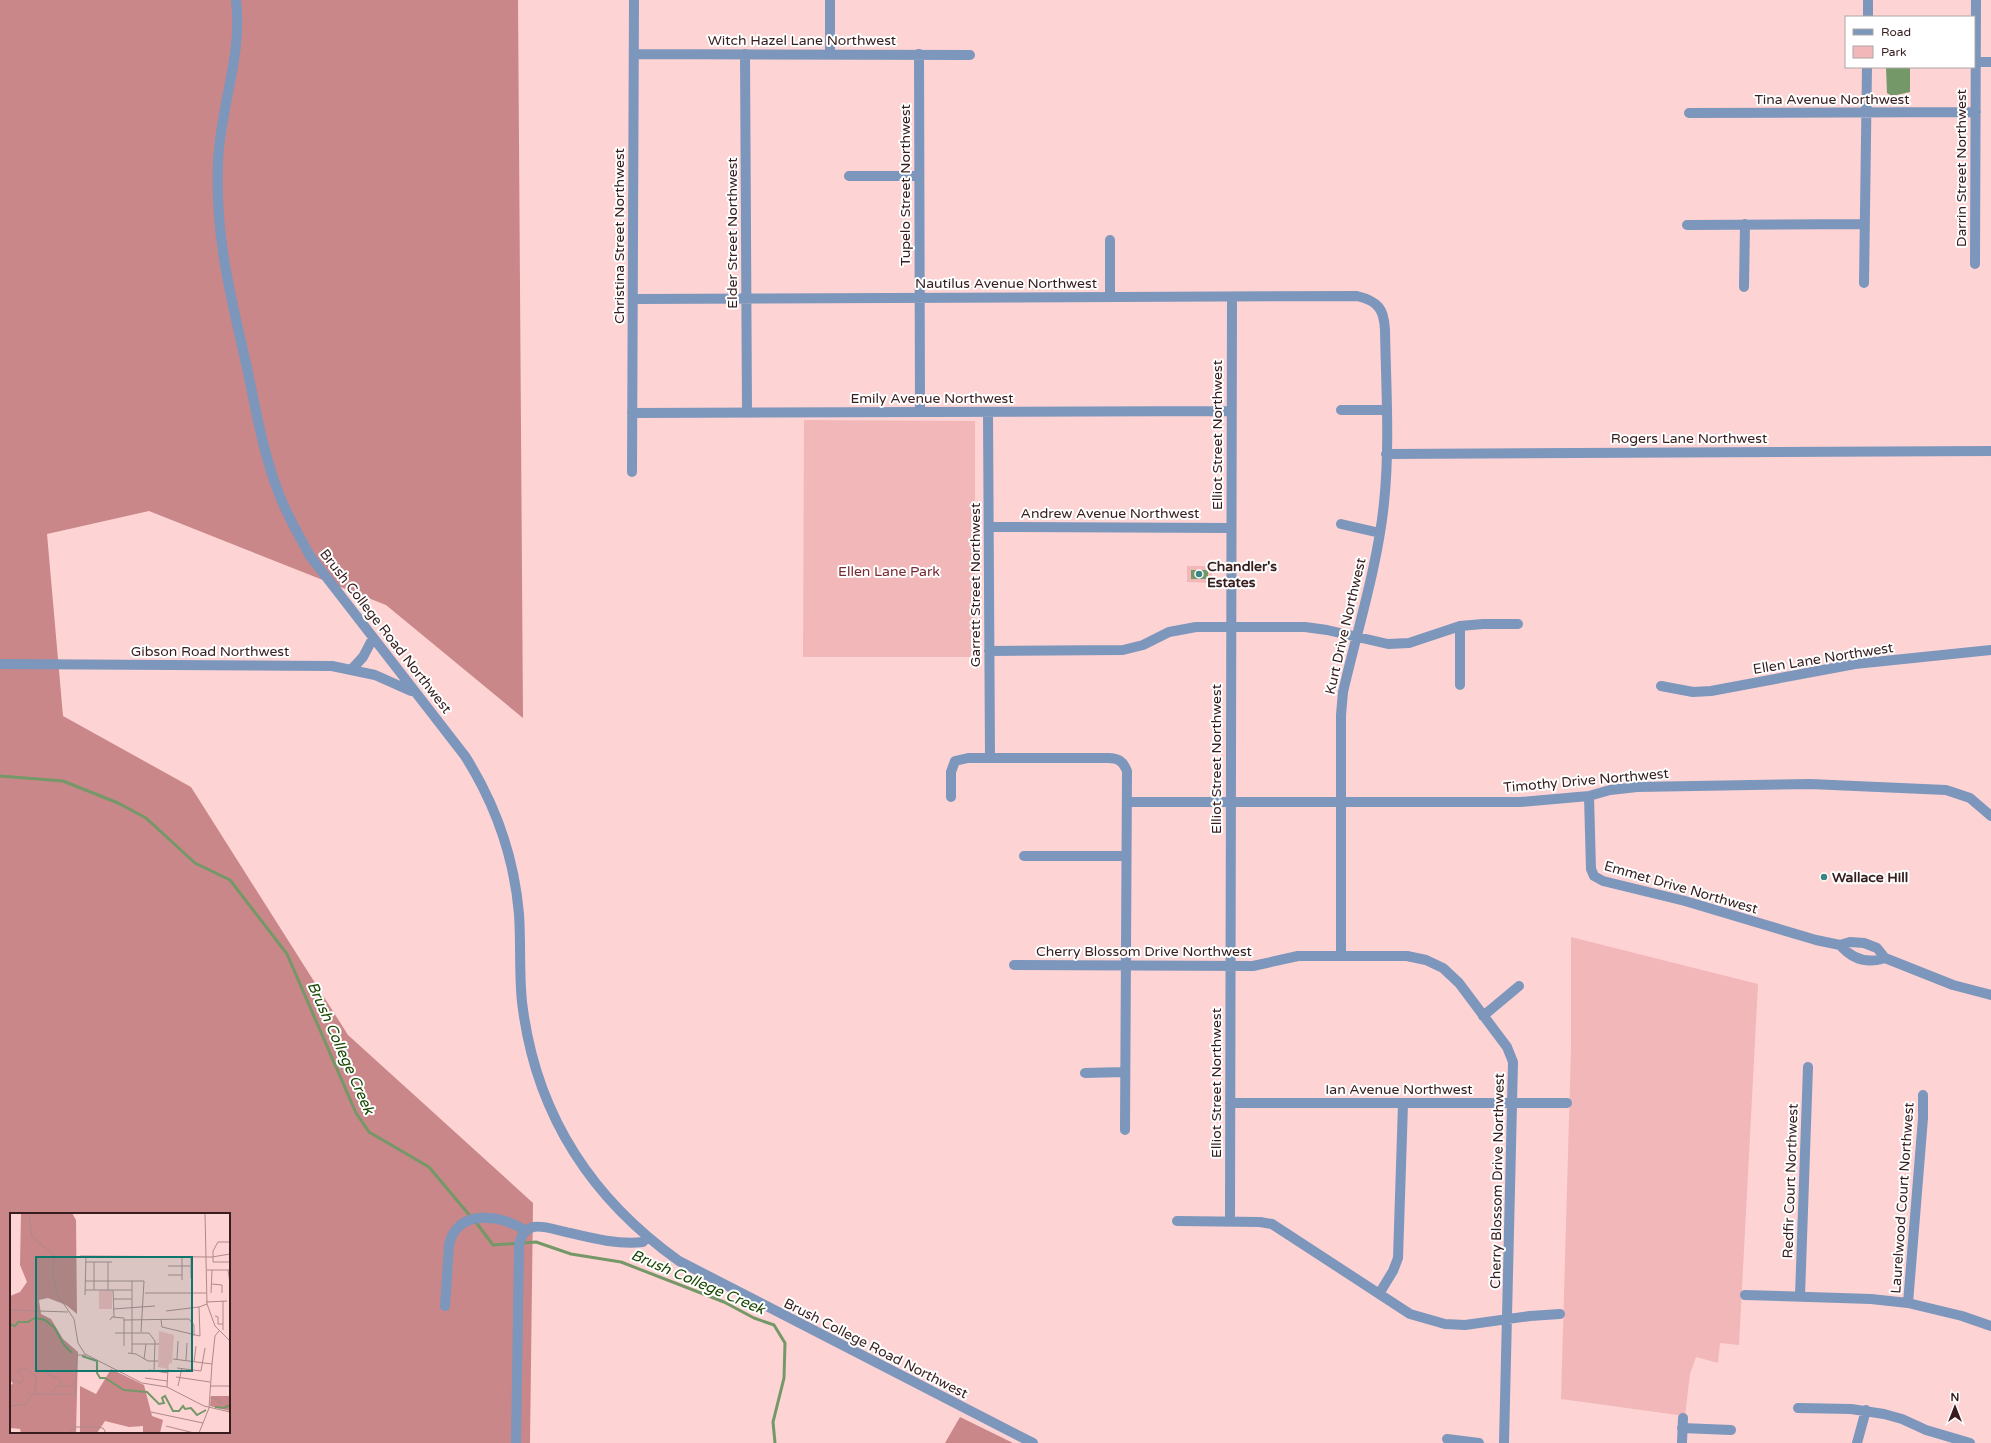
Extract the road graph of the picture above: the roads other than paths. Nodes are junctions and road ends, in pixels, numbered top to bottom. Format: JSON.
{"nodes":[{"id":1,"x":236,"y":0,"type":"edge"},
{"id":2,"x":634,"y":0,"type":"edge"},
{"id":3,"x":830,"y":0,"type":"edge"},
{"id":4,"x":1868,"y":0,"type":"edge"},
{"id":5,"x":1976,"y":0,"type":"edge"},
{"id":6,"x":1868,"y":16,"type":"edge"},
{"id":7,"x":634,"y":54,"type":"junction"},
{"id":8,"x":746,"y":54,"type":"junction"},
{"id":9,"x":830,"y":54,"type":"junction"},
{"id":10,"x":919,"y":54,"type":"junction"},
{"id":11,"x":970,"y":55,"type":"dead end"},
{"id":12,"x":1976,"y":62,"type":"junction"},
{"id":13,"x":1991,"y":62,"type":"edge"},
{"id":14,"x":1867,"y":68,"type":"edge"},
{"id":15,"x":1866,"y":112,"type":"junction"},
{"id":16,"x":1976,"y":112,"type":"junction"},
{"id":17,"x":1690,"y":113,"type":"dead end"},
{"id":18,"x":849,"y":176,"type":"dead end"},
{"id":19,"x":919,"y":176,"type":"junction"},
{"id":20,"x":1745,"y":224,"type":"junction"},
{"id":21,"x":1865,"y":224,"type":"junction"},
{"id":22,"x":1687,"y":225,"type":"dead end"},
{"id":23,"x":1110,"y":240,"type":"dead end"},
{"id":24,"x":1975,"y":264,"type":"dead end"},
{"id":25,"x":1864,"y":283,"type":"dead end"},
{"id":26,"x":1744,"y":287,"type":"dead end"},
{"id":27,"x":1232,"y":296,"type":"junction"},
{"id":28,"x":1110,"y":297,"type":"junction"},
{"id":29,"x":747,"y":298,"type":"junction"},
{"id":30,"x":920,"y":298,"type":"junction"},
{"id":31,"x":633,"y":299,"type":"junction"},
{"id":32,"x":1378,"y":306,"type":"joint"},
{"id":33,"x":1342,"y":410,"type":"dead end"},
{"id":34,"x":1386,"y":410,"type":"junction"},
{"id":35,"x":1231,"y":411,"type":"junction"},
{"id":36,"x":920,"y":412,"type":"junction"},
{"id":37,"x":988,"y":412,"type":"junction"},
{"id":38,"x":632,"y":413,"type":"junction"},
{"id":39,"x":747,"y":413,"type":"junction"},
{"id":40,"x":1991,"y":451,"type":"edge"},
{"id":41,"x":1386,"y":454,"type":"junction"},
{"id":42,"x":632,"y":472,"type":"dead end"},
{"id":43,"x":1341,"y":524,"type":"dead end"},
{"id":44,"x":989,"y":527,"type":"junction"},
{"id":45,"x":1231,"y":528,"type":"junction"},
{"id":46,"x":1380,"y":533,"type":"junction"},
{"id":47,"x":1518,"y":624,"type":"dead end"},
{"id":48,"x":1460,"y":626,"type":"junction"},
{"id":49,"x":1231,"y":627,"type":"junction"},
{"id":50,"x":1356,"y":637,"type":"junction"},
{"id":51,"x":373,"y":638,"type":"junction"},
{"id":52,"x":1991,"y":650,"type":"edge"},
{"id":53,"x":990,"y":651,"type":"junction"},
{"id":54,"x":0,"y":664,"type":"edge"},
{"id":55,"x":352,"y":669,"type":"junction"},
{"id":56,"x":1460,"y":685,"type":"dead end"},
{"id":57,"x":1661,"y":686,"type":"dead end"},
{"id":58,"x":415,"y":692,"type":"junction"},
{"id":59,"x":990,"y":758,"type":"junction"},
{"id":60,"x":1589,"y":796,"type":"junction"},
{"id":61,"x":951,"y":797,"type":"dead end"},
{"id":62,"x":1126,"y":802,"type":"junction"},
{"id":63,"x":1230,"y":802,"type":"junction"},
{"id":64,"x":1341,"y":802,"type":"junction"},
{"id":65,"x":1991,"y":816,"type":"edge"},
{"id":66,"x":1024,"y":856,"type":"dead end"},
{"id":67,"x":1126,"y":856,"type":"junction"},
{"id":68,"x":1840,"y":945,"type":"junction"},
{"id":69,"x":1341,"y":955,"type":"junction"},
{"id":70,"x":1884,"y":958,"type":"junction"},
{"id":71,"x":1014,"y":966,"type":"dead end"},
{"id":72,"x":1126,"y":966,"type":"junction"},
{"id":73,"x":1230,"y":966,"type":"junction"},
{"id":74,"x":1519,"y":986,"type":"dead end"},
{"id":75,"x":1991,"y":995,"type":"edge"},
{"id":76,"x":1483,"y":1016,"type":"junction"},
{"id":77,"x":1808,"y":1067,"type":"dead end"},
{"id":78,"x":1125,"y":1072,"type":"junction"},
{"id":79,"x":1085,"y":1073,"type":"dead end"},
{"id":80,"x":1923,"y":1095,"type":"dead end"},
{"id":81,"x":1230,"y":1103,"type":"junction"},
{"id":82,"x":1513,"y":1103,"type":"junction"},
{"id":83,"x":1567,"y":1103,"type":"dead end"},
{"id":84,"x":1403,"y":1104,"type":"junction"},
{"id":85,"x":1125,"y":1130,"type":"dead end"},
{"id":86,"x":1177,"y":1221,"type":"dead end"},
{"id":87,"x":1230,"y":1221,"type":"junction"},
{"id":88,"x":526,"y":1231,"type":"junction"},
{"id":89,"x":647,"y":1237,"type":"junction"},
{"id":90,"x":1379,"y":1294,"type":"junction"},
{"id":91,"x":1746,"y":1295,"type":"dead end"},
{"id":92,"x":1800,"y":1296,"type":"junction"},
{"id":93,"x":1908,"y":1303,"type":"junction"},
{"id":94,"x":445,"y":1306,"type":"dead end"},
{"id":95,"x":1560,"y":1314,"type":"dead end"},
{"id":96,"x":1507,"y":1318,"type":"junction"},
{"id":97,"x":1991,"y":1326,"type":"edge"},
{"id":98,"x":1798,"y":1408,"type":"dead end"},
{"id":99,"x":1866,"y":1410,"type":"junction"},
{"id":100,"x":1731,"y":1430,"type":"dead end"},
{"id":101,"x":1447,"y":1439,"type":"dead end"},
{"id":102,"x":516,"y":1443,"type":"edge"},
{"id":103,"x":1033,"y":1443,"type":"edge"},
{"id":104,"x":1479,"y":1443,"type":"edge"},
{"id":105,"x":1504,"y":1443,"type":"edge"},
{"id":106,"x":1682,"y":1443,"type":"edge"},
{"id":107,"x":1857,"y":1443,"type":"edge"},
{"id":108,"x":1970,"y":1443,"type":"edge"}],
"edges":[{"from":1,"to":51,"type":"street","name":"Brush College Road Northwest"},
{"from":2,"to":7,"type":"street","name":"Christina Street Northwest"},
{"from":3,"to":9,"type":"street"},
{"from":4,"to":6,"type":"street"},
{"from":5,"to":12,"type":"street","name":"Darrin Street Northwest"},
{"from":7,"to":8,"type":"street","name":"Witch Hazel Lane Northwest"},
{"from":7,"to":31,"type":"street","name":"Christina Street Northwest"},
{"from":8,"to":9,"type":"street","name":"Witch Hazel Lane Northwest"},
{"from":8,"to":29,"type":"street","name":"Elder Street Northwest"},
{"from":9,"to":10,"type":"street","name":"Witch Hazel Lane Northwest"},
{"from":10,"to":11,"type":"street","name":"Witch Hazel Lane Northwest"},
{"from":10,"to":19,"type":"street","name":"Tupelo Street Northwest"},
{"from":12,"to":13,"type":"street"},
{"from":12,"to":16,"type":"street","name":"Darrin Street Northwest"},
{"from":14,"to":15,"type":"street"},
{"from":15,"to":16,"type":"street","name":"Tina Avenue Northwest"},
{"from":15,"to":17,"type":"street","name":"Tina Avenue Northwest"},
{"from":15,"to":21,"type":"street"},
{"from":16,"to":24,"type":"street","name":"Darrin Street Northwest"},
{"from":18,"to":19,"type":"street"},
{"from":19,"to":30,"type":"street","name":"Tupelo Street Northwest"},
{"from":20,"to":21,"type":"street"},
{"from":20,"to":22,"type":"street"},
{"from":20,"to":26,"type":"street"},
{"from":21,"to":25,"type":"street"},
{"from":23,"to":28,"type":"street"},
{"from":27,"to":28,"type":"street","name":"Nautilus Avenue Northwest"},
{"from":27,"to":32,"type":"street","name":"Nautilus Avenue Northwest"},
{"from":27,"to":35,"type":"street","name":"Elliot Street Northwest"},
{"from":28,"to":30,"type":"street","name":"Nautilus Avenue Northwest"},
{"from":29,"to":30,"type":"street","name":"Nautilus Avenue Northwest"},
{"from":29,"to":31,"type":"street","name":"Nautilus Avenue Northwest"},
{"from":29,"to":39,"type":"street","name":"Elder Street Northwest"},
{"from":30,"to":36,"type":"street","name":"Tupelo Street Northwest"},
{"from":31,"to":38,"type":"street","name":"Christina Street Northwest"},
{"from":32,"to":34,"type":"street","name":"Kurt Drive Northwest"},
{"from":33,"to":34,"type":"street"},
{"from":34,"to":41,"type":"street","name":"Kurt Drive Northwest"},
{"from":35,"to":37,"type":"street","name":"Emily Avenue Northwest"},
{"from":35,"to":45,"type":"street","name":"Elliot Street Northwest"},
{"from":36,"to":37,"type":"street","name":"Emily Avenue Northwest"},
{"from":36,"to":39,"type":"street","name":"Emily Avenue Northwest"},
{"from":37,"to":44,"type":"street","name":"Garrett Street Northwest"},
{"from":38,"to":39,"type":"street","name":"Emily Avenue Northwest"},
{"from":38,"to":42,"type":"street","name":"Christina Street Northwest"},
{"from":40,"to":41,"type":"street","name":"Rogers Lane Northwest"},
{"from":41,"to":46,"type":"street","name":"Kurt Drive Northwest"},
{"from":43,"to":46,"type":"street"},
{"from":44,"to":45,"type":"street","name":"Andrew Avenue Northwest"},
{"from":44,"to":53,"type":"street","name":"Garrett Street Northwest"},
{"from":45,"to":49,"type":"street","name":"Elliot Street Northwest"},
{"from":46,"to":50,"type":"street","name":"Kurt Drive Northwest"},
{"from":47,"to":48,"type":"street"},
{"from":48,"to":50,"type":"street"},
{"from":48,"to":56,"type":"street"},
{"from":49,"to":50,"type":"street"},
{"from":49,"to":53,"type":"street"},
{"from":49,"to":63,"type":"street","name":"Elliot Street Northwest"},
{"from":50,"to":64,"type":"street","name":"Kurt Drive Northwest"},
{"from":51,"to":55,"type":"street"},
{"from":51,"to":58,"type":"street","name":"Brush College Road Northwest"},
{"from":52,"to":57,"type":"street","name":"Ellen Lane Northwest"},
{"from":53,"to":59,"type":"street","name":"Garrett Street Northwest"},
{"from":54,"to":55,"type":"street","name":"Gibson Road Northwest"},
{"from":55,"to":58,"type":"street","name":"Gibson Road Northwest"},
{"from":58,"to":89,"type":"street","name":"Brush College Road Northwest"},
{"from":59,"to":61,"type":"street"},
{"from":59,"to":62,"type":"street"},
{"from":60,"to":64,"type":"street","name":"Timothy Drive Northwest"},
{"from":60,"to":65,"type":"street","name":"Timothy Drive Northwest"},
{"from":60,"to":68,"type":"street","name":"Emmet Drive Northwest"},
{"from":62,"to":63,"type":"street","name":"Timothy Drive Northwest"},
{"from":62,"to":67,"type":"street"},
{"from":63,"to":64,"type":"street","name":"Timothy Drive Northwest"},
{"from":63,"to":73,"type":"street","name":"Elliot Street Northwest"},
{"from":64,"to":69,"type":"street","name":"Kurt Drive Northwest"},
{"from":66,"to":67,"type":"street"},
{"from":67,"to":72,"type":"street"},
{"from":68,"to":70,"type":"street","name":"Emmet Drive Northwest"},
{"from":68,"to":70,"type":"street","name":"Emmet Drive Northwest"},
{"from":69,"to":73,"type":"street","name":"Cherry Blossom Drive Northwest"},
{"from":69,"to":76,"type":"street","name":"Cherry Blossom Drive Northwest"},
{"from":70,"to":75,"type":"street","name":"Emmet Drive Northwest"},
{"from":71,"to":72,"type":"street","name":"Cherry Blossom Drive Northwest"},
{"from":72,"to":73,"type":"street","name":"Cherry Blossom Drive Northwest"},
{"from":72,"to":78,"type":"street"},
{"from":73,"to":81,"type":"street","name":"Elliot Street Northwest"},
{"from":74,"to":76,"type":"street"},
{"from":76,"to":82,"type":"street","name":"Cherry Blossom Drive Northwest"},
{"from":77,"to":92,"type":"street","name":"Redfir Court Northwest"},
{"from":78,"to":79,"type":"street"},
{"from":78,"to":85,"type":"street"},
{"from":80,"to":93,"type":"street","name":"Laurelwood Court Northwest"},
{"from":81,"to":84,"type":"street","name":"Ian Avenue Northwest"},
{"from":81,"to":87,"type":"street","name":"Elliot Street Northwest"},
{"from":82,"to":83,"type":"street","name":"Ian Avenue Northwest"},
{"from":82,"to":84,"type":"street","name":"Ian Avenue Northwest"},
{"from":82,"to":96,"type":"street","name":"Cherry Blossom Drive Northwest"},
{"from":84,"to":90,"type":"street"},
{"from":86,"to":87,"type":"street"},
{"from":87,"to":90,"type":"street"},
{"from":88,"to":89,"type":"street"},
{"from":88,"to":94,"type":"street"},
{"from":88,"to":102,"type":"street"},
{"from":89,"to":103,"type":"street","name":"Brush College Road Northwest"},
{"from":90,"to":96,"type":"street"},
{"from":91,"to":92,"type":"street"},
{"from":92,"to":93,"type":"street"},
{"from":93,"to":97,"type":"street"},
{"from":95,"to":96,"type":"street"},
{"from":96,"to":105,"type":"street","name":"Cherry Blossom Drive Northwest"},
{"from":98,"to":99,"type":"street"},
{"from":99,"to":107,"type":"street"},
{"from":99,"to":108,"type":"street"},
{"from":100,"to":106,"type":"street"},
{"from":101,"to":104,"type":"street"}]}
